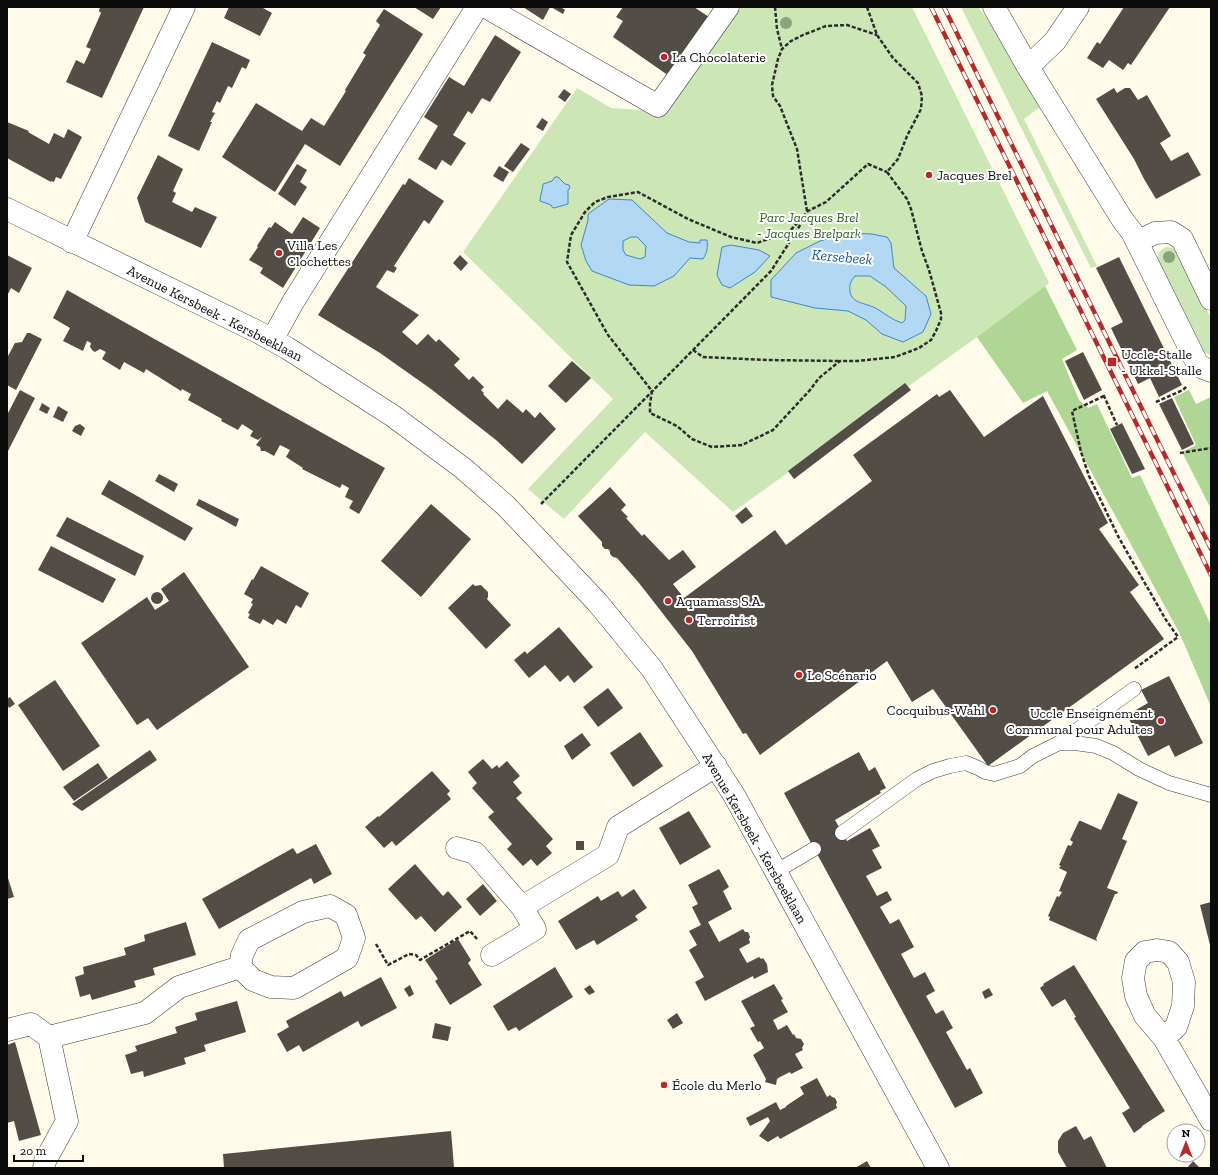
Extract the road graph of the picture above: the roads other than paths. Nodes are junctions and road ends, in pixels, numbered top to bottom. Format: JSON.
{"nodes":[{"id":1,"x":184,"y":7,"type":"edge"},
{"id":2,"x":477,"y":7,"type":"edge"},
{"id":3,"x":486,"y":7,"type":"edge"},
{"id":4,"x":728,"y":7,"type":"edge"},
{"id":5,"x":994,"y":7,"type":"edge"},
{"id":6,"x":1078,"y":7,"type":"edge"},
{"id":7,"x":1028,"y":67,"type":"junction"},
{"id":8,"x":7,"y":208,"type":"edge"},
{"id":9,"x":72,"y":242,"type":"junction"},
{"id":10,"x":1137,"y":242,"type":"junction"},
{"id":11,"x":1211,"y":299,"type":"edge"},
{"id":12,"x":272,"y":340,"type":"junction"},
{"id":13,"x":1211,"y":370,"type":"edge"},
{"id":14,"x":1134,"y":689,"type":"dead end"},
{"id":15,"x":1059,"y":743,"type":"junction"},
{"id":16,"x":716,"y":766,"type":"junction"},
{"id":17,"x":1211,"y":795,"type":"edge"},
{"id":18,"x":842,"y":833,"type":"dead end"},
{"id":19,"x":457,"y":848,"type":"dead end"},
{"id":20,"x":814,"y":849,"type":"dead end"},
{"id":21,"x":775,"y":872,"type":"junction"},
{"id":22,"x":522,"y":907,"type":"junction"},
{"id":23,"x":492,"y":956,"type":"road end"},
{"id":24,"x":240,"y":967,"type":"junction"},
{"id":25,"x":7,"y":1030,"type":"edge"},
{"id":26,"x":49,"y":1037,"type":"junction"},
{"id":27,"x":1164,"y":1038,"type":"dead end"},
{"id":28,"x":1211,"y":1120,"type":"edge"},
{"id":29,"x":44,"y":1168,"type":"edge"},
{"id":30,"x":938,"y":1168,"type":"edge"}],
"edges":[{"from":1,"to":9,"type":"street"},
{"from":2,"to":12,"type":"street"},
{"from":3,"to":4,"type":"street"},
{"from":5,"to":7,"type":"street"},
{"from":6,"to":7,"type":"street"},
{"from":7,"to":10,"type":"street"},
{"from":8,"to":9,"type":"street","name":"Avenue Kersbeek - Kersbeeklaan"},
{"from":9,"to":12,"type":"street","name":"Avenue Kersbeek - Kersbeeklaan"},
{"from":10,"to":11,"type":"street"},
{"from":10,"to":13,"type":"street"},
{"from":12,"to":16,"type":"street","name":"Avenue Kersbeek - Kersbeeklaan"},
{"from":14,"to":15,"type":"lane"},
{"from":15,"to":17,"type":"lane"},
{"from":15,"to":18,"type":"lane"},
{"from":16,"to":21,"type":"street","name":"Avenue Kersbeek - Kersbeeklaan"},
{"from":16,"to":22,"type":"street"},
{"from":19,"to":22,"type":"street"},
{"from":20,"to":21,"type":"lane"},
{"from":21,"to":30,"type":"street","name":"Avenue Kersbeek - Kersbeeklaan"},
{"from":22,"to":23,"type":"street"},
{"from":24,"to":24,"type":"street"},
{"from":24,"to":26,"type":"street"},
{"from":25,"to":26,"type":"street"},
{"from":26,"to":29,"type":"street"},
{"from":27,"to":28,"type":"street"}]}
